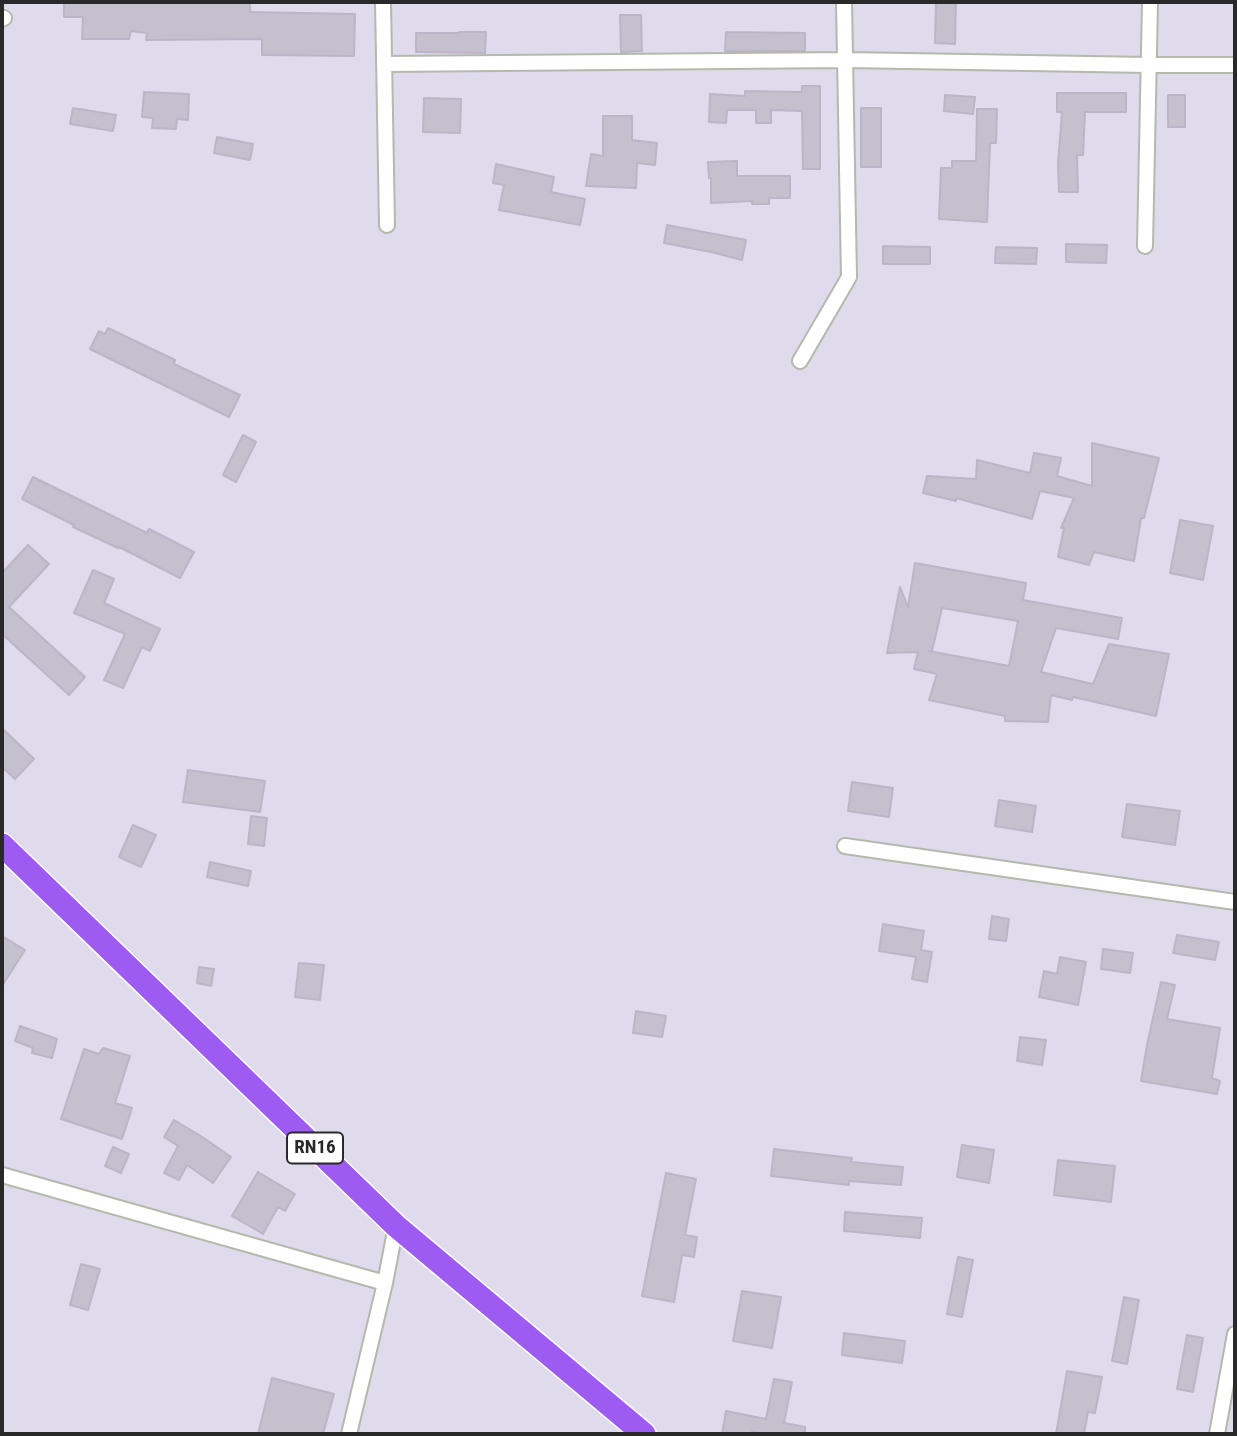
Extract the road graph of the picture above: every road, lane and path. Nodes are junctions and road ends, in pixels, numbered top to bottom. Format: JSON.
{"nodes":[{"id":1,"x":383,"y":2,"type":"edge"},
{"id":2,"x":844,"y":2,"type":"edge"},
{"id":3,"x":1150,"y":2,"type":"edge"},
{"id":4,"x":845,"y":60,"type":"junction"},
{"id":5,"x":385,"y":64,"type":"junction"},
{"id":6,"x":1149,"y":65,"type":"junction"},
{"id":7,"x":1235,"y":65,"type":"edge"},
{"id":8,"x":387,"y":225,"type":"dead end"},
{"id":9,"x":1144,"y":246,"type":"dead end"},
{"id":10,"x":800,"y":362,"type":"dead end"},
{"id":11,"x":845,"y":846,"type":"dead end"},
{"id":12,"x":4,"y":849,"type":"edge"},
{"id":13,"x":1235,"y":902,"type":"edge"},
{"id":14,"x":2,"y":1175,"type":"edge"},
{"id":15,"x":396,"y":1226,"type":"junction"},
{"id":16,"x":385,"y":1283,"type":"junction"},
{"id":17,"x":1235,"y":1335,"type":"edge"},
{"id":18,"x":349,"y":1434,"type":"edge"},
{"id":19,"x":643,"y":1434,"type":"edge"},
{"id":20,"x":1217,"y":1434,"type":"edge"}],
"edges":[{"from":1,"to":5,"type":"street"},
{"from":2,"to":4,"type":"street"},
{"from":3,"to":6,"type":"street"},
{"from":4,"to":5,"type":"street"},
{"from":4,"to":6,"type":"street"},
{"from":4,"to":10,"type":"street"},
{"from":5,"to":8,"type":"street"},
{"from":6,"to":7,"type":"street"},
{"from":6,"to":9,"type":"street"},
{"from":11,"to":13,"type":"street"},
{"from":12,"to":15,"type":"main road","number":"RN16"},
{"from":14,"to":16,"type":"street"},
{"from":15,"to":16,"type":"street"},
{"from":15,"to":19,"type":"main road","number":"RN16"},
{"from":16,"to":18,"type":"street"},
{"from":17,"to":20,"type":"street"}]}
